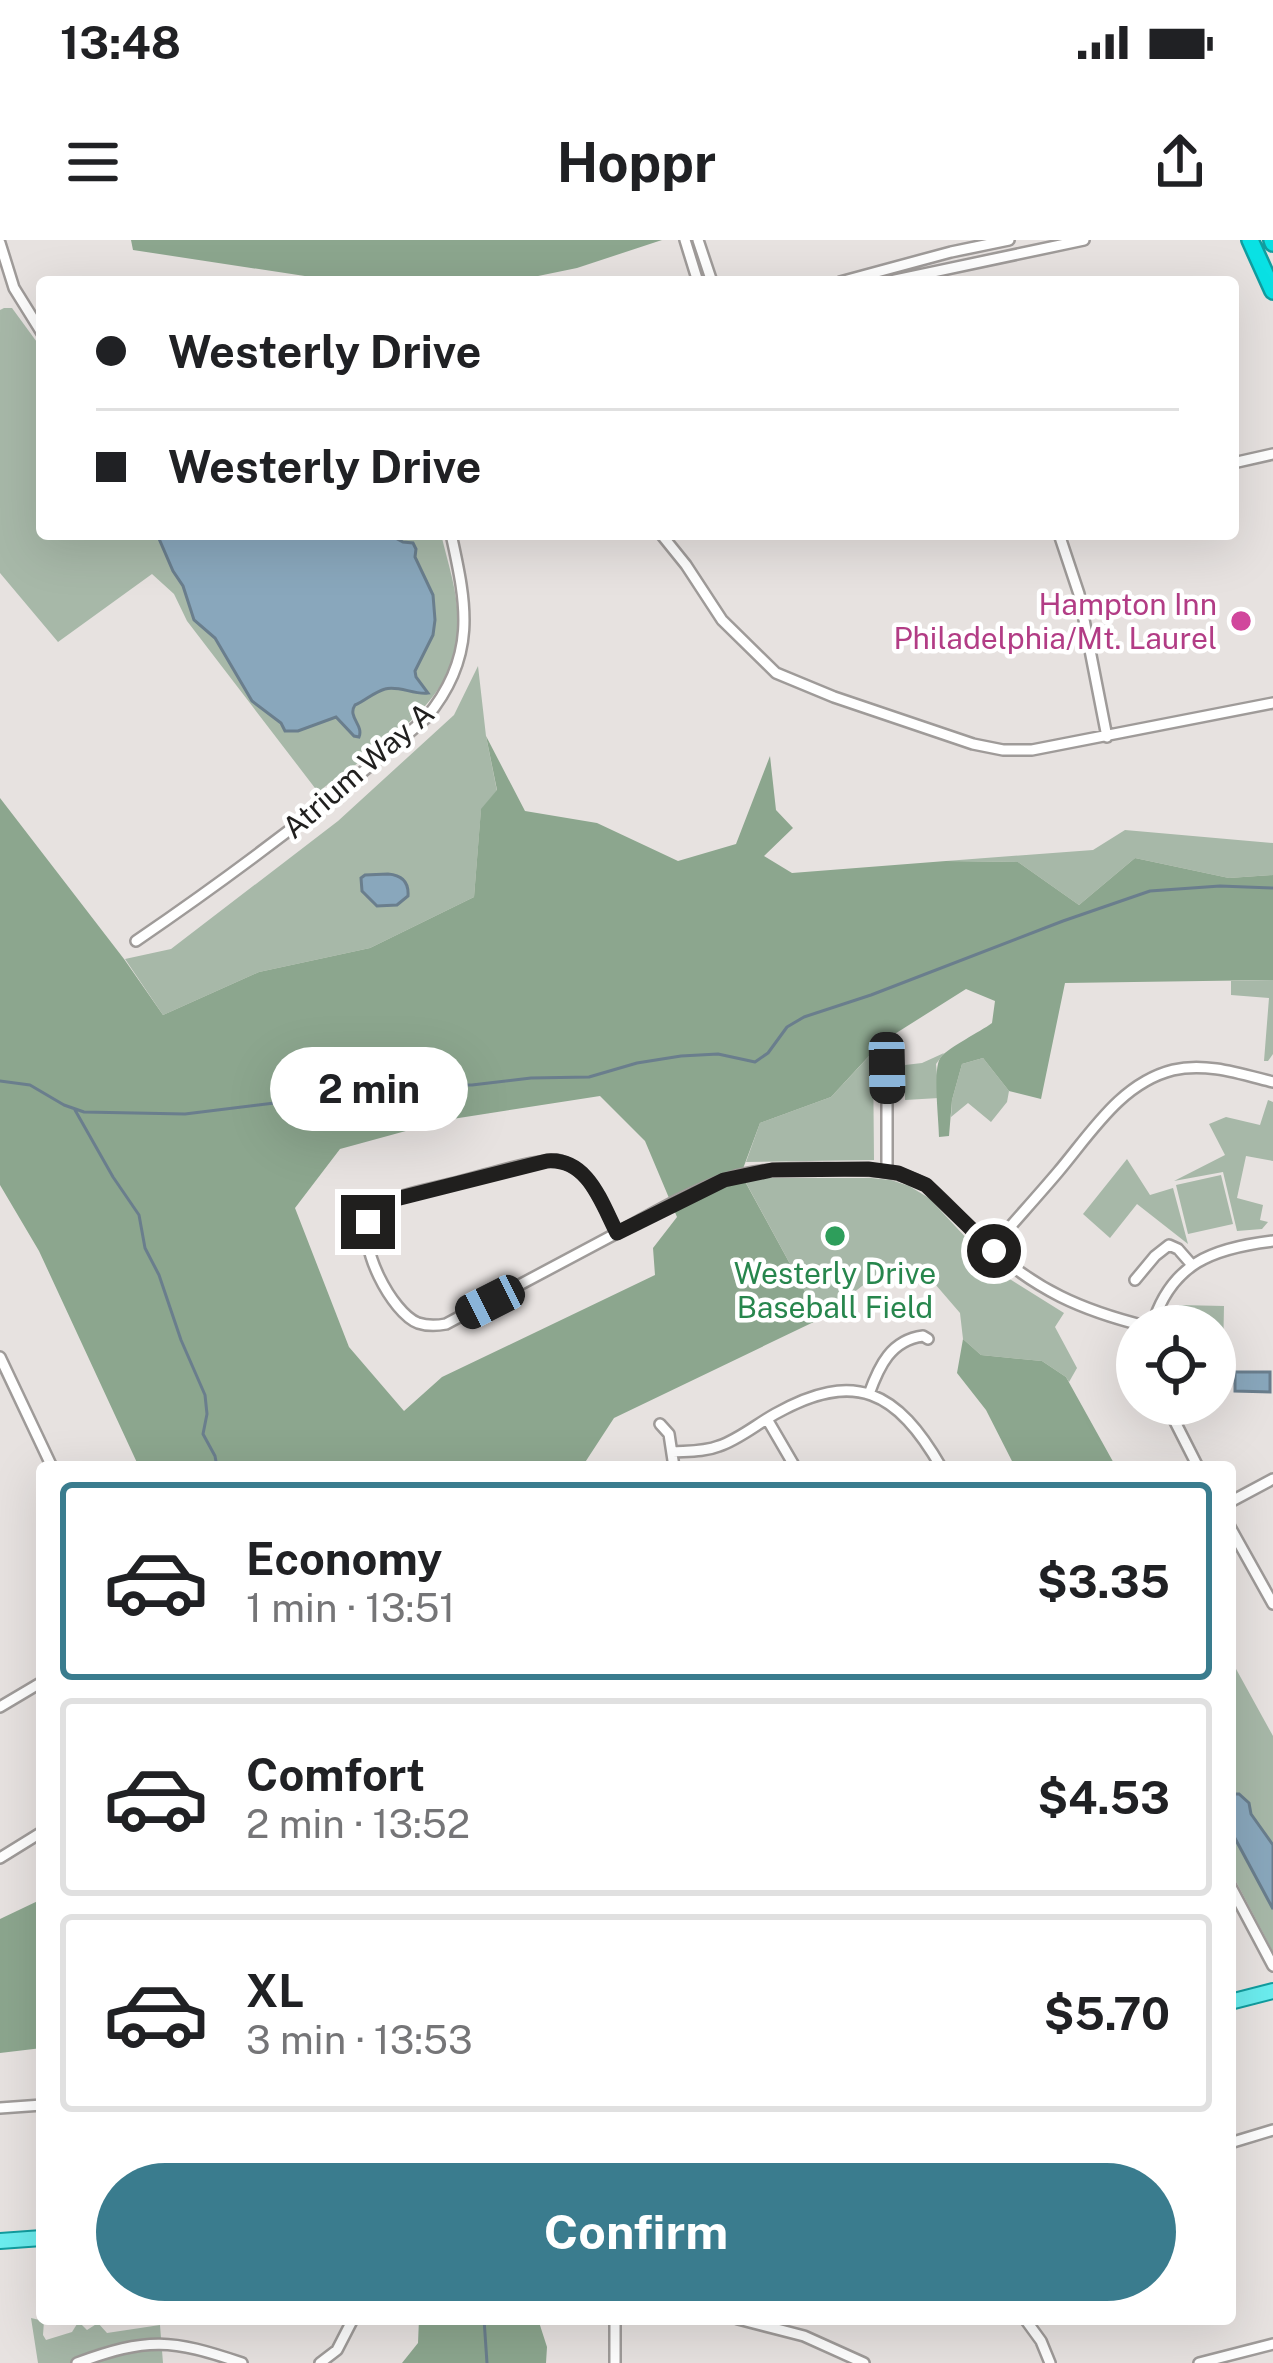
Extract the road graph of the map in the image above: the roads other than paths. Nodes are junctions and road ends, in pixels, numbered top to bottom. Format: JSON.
{"nodes":[{"id":1,"x":685,"y":240,"type":"edge"},
{"id":2,"x":698,"y":240,"type":"edge"},
{"id":3,"x":1009,"y":240,"type":"edge"},
{"id":4,"x":1084,"y":240,"type":"edge"},
{"id":5,"x":1250,"y":240,"type":"edge"},
{"id":6,"x":0,"y":243,"type":"edge"},
{"id":7,"x":916,"y":262,"type":"junction"},
{"id":8,"x":696,"y":276,"type":"edge"},
{"id":9,"x":710,"y":276,"type":"edge"},
{"id":10,"x":863,"y":276,"type":"edge"},
{"id":11,"x":920,"y":276,"type":"edge"},
{"id":12,"x":934,"y":276,"type":"edge"},
{"id":13,"x":1273,"y":291,"type":"edge"},
{"id":14,"x":36,"y":323,"type":"edge"},
{"id":15,"x":1273,"y":454,"type":"edge"},
{"id":16,"x":1239,"y":462,"type":"edge"},
{"id":17,"x":452,"y":540,"type":"edge"},
{"id":18,"x":665,"y":540,"type":"edge"},
{"id":19,"x":1061,"y":540,"type":"edge"},
{"id":20,"x":1273,"y":704,"type":"edge"},
{"id":21,"x":1107,"y":737,"type":"junction"},
{"id":22,"x":136,"y":941,"type":"dead end"},
{"id":23,"x":887,"y":1068,"type":"dead end"},
{"id":24,"x":1273,"y":1082,"type":"edge"},
{"id":25,"x":887,"y":1171,"type":"junction"},
{"id":26,"x":617,"y":1233,"type":"junction"},
{"id":27,"x":1273,"y":1241,"type":"edge"},
{"id":28,"x":991,"y":1249,"type":"junction"},
{"id":29,"x":1192,"y":1265,"type":"junction"},
{"id":30,"x":1135,"y":1280,"type":"dead end"},
{"id":31,"x":1160,"y":1305,"type":"edge"},
{"id":32,"x":1116,"y":1317,"type":"edge"},
{"id":33,"x":928,"y":1339,"type":"dead end"},
{"id":34,"x":0,"y":1357,"type":"edge"},
{"id":35,"x":868,"y":1394,"type":"junction"},
{"id":36,"x":767,"y":1419,"type":"junction"},
{"id":37,"x":660,"y":1424,"type":"dead end"},
{"id":38,"x":1177,"y":1425,"type":"edge"},
{"id":39,"x":673,"y":1453,"type":"junction"},
{"id":40,"x":49,"y":1461,"type":"edge"},
{"id":41,"x":674,"y":1461,"type":"edge"},
{"id":42,"x":792,"y":1461,"type":"edge"},
{"id":43,"x":936,"y":1461,"type":"edge"},
{"id":44,"x":1195,"y":1461,"type":"edge"},
{"id":45,"x":1273,"y":1480,"type":"edge"},
{"id":46,"x":1236,"y":1499,"type":"edge"},
{"id":47,"x":1236,"y":1538,"type":"edge"},
{"id":48,"x":1272,"y":1602,"type":"edge"},
{"id":49,"x":36,"y":1686,"type":"edge"},
{"id":50,"x":0,"y":1707,"type":"edge"},
{"id":51,"x":36,"y":1836,"type":"edge"},
{"id":52,"x":0,"y":1858,"type":"edge"},
{"id":53,"x":1236,"y":1896,"type":"edge"},
{"id":54,"x":1273,"y":1966,"type":"edge"},
{"id":55,"x":1273,"y":1990,"type":"edge"},
{"id":56,"x":1236,"y":2000,"type":"edge"},
{"id":57,"x":36,"y":2105,"type":"edge"},
{"id":58,"x":0,"y":2108,"type":"edge"},
{"id":59,"x":1273,"y":2130,"type":"edge"},
{"id":60,"x":1236,"y":2141,"type":"edge"},
{"id":61,"x":36,"y":2238,"type":"edge"},
{"id":62,"x":0,"y":2241,"type":"edge"},
{"id":63,"x":350,"y":2325,"type":"edge"},
{"id":64,"x":616,"y":2325,"type":"edge"},
{"id":65,"x":761,"y":2325,"type":"edge"},
{"id":66,"x":1030,"y":2325,"type":"edge"},
{"id":67,"x":1273,"y":2344,"type":"edge"},
{"id":68,"x":77,"y":2363,"type":"edge"},
{"id":69,"x":242,"y":2363,"type":"edge"},
{"id":70,"x":320,"y":2363,"type":"edge"},
{"id":71,"x":615,"y":2363,"type":"edge"},
{"id":72,"x":864,"y":2363,"type":"edge"},
{"id":73,"x":1050,"y":2363,"type":"edge"},
{"id":74,"x":1199,"y":2363,"type":"edge"}],
"edges":[{"from":1,"to":8,"type":"street"},
{"from":2,"to":9,"type":"street"},
{"from":3,"to":7,"type":"street"},
{"from":4,"to":12,"type":"street"},
{"from":5,"to":13,"type":"highway"},
{"from":6,"to":14,"type":"street"},
{"from":7,"to":10,"type":"street"},
{"from":7,"to":11,"type":"street"},
{"from":15,"to":16,"type":"street"},
{"from":17,"to":22,"type":"street","name":"Atrium Way A"},
{"from":18,"to":21,"type":"street"},
{"from":19,"to":21,"type":"street"},
{"from":20,"to":21,"type":"street"},
{"from":23,"to":25,"type":"street"},
{"from":24,"to":28,"type":"street"},
{"from":25,"to":26,"type":"street"},
{"from":25,"to":28,"type":"street"},
{"from":26,"to":26,"type":"street"},
{"from":27,"to":29,"type":"street"},
{"from":28,"to":32,"type":"street"},
{"from":29,"to":30,"type":"street"},
{"from":29,"to":31,"type":"street"},
{"from":33,"to":35,"type":"street"},
{"from":34,"to":40,"type":"street"},
{"from":35,"to":36,"type":"street"},
{"from":35,"to":43,"type":"street"},
{"from":36,"to":39,"type":"street"},
{"from":36,"to":42,"type":"street"},
{"from":37,"to":39,"type":"street"},
{"from":38,"to":44,"type":"street"},
{"from":39,"to":41,"type":"street"},
{"from":45,"to":46,"type":"street"},
{"from":47,"to":48,"type":"street"},
{"from":49,"to":50,"type":"street"},
{"from":51,"to":52,"type":"street"},
{"from":53,"to":54,"type":"street"},
{"from":55,"to":56,"type":"main road"},
{"from":57,"to":58,"type":"street"},
{"from":59,"to":60,"type":"street"},
{"from":61,"to":62,"type":"main road"},
{"from":63,"to":70,"type":"street"},
{"from":64,"to":71,"type":"street"},
{"from":65,"to":72,"type":"street"},
{"from":66,"to":73,"type":"street"},
{"from":67,"to":74,"type":"street"},
{"from":68,"to":69,"type":"street"}]}
